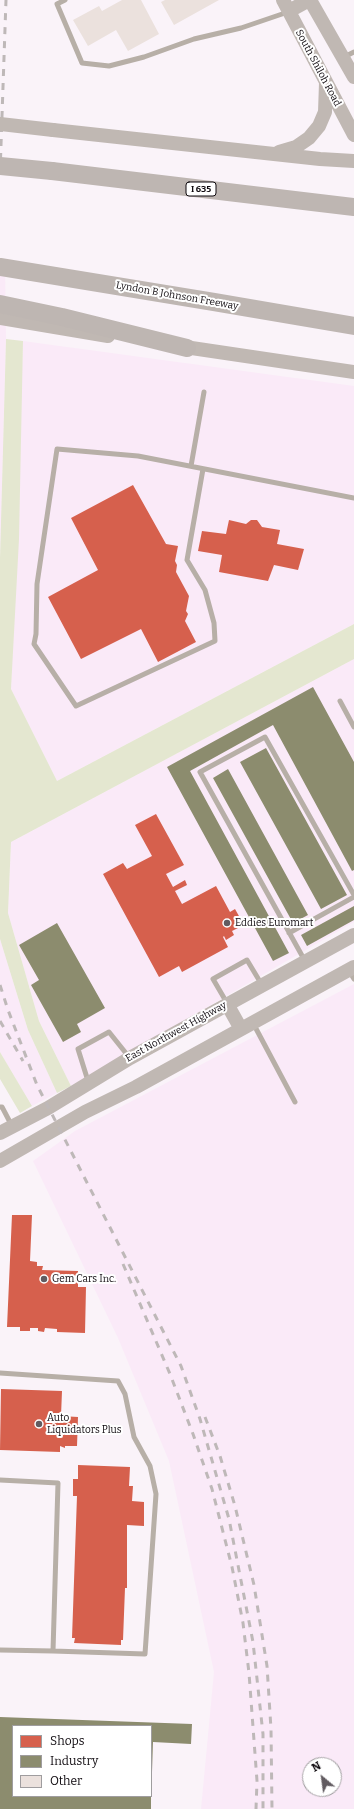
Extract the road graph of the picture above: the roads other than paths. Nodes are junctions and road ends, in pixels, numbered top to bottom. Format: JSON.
{"nodes":[{"id":1,"x":65,"y":0,"type":"edge"},
{"id":2,"x":310,"y":0,"type":"edge"},
{"id":3,"x":286,"y":6,"type":"edge"},
{"id":4,"x":348,"y":55,"type":"edge"},
{"id":5,"x":354,"y":77,"type":"edge"},
{"id":6,"x":326,"y":82,"type":"junction"},
{"id":7,"x":0,"y":124,"type":"edge"},
{"id":8,"x":354,"y":135,"type":"edge"},
{"id":9,"x":274,"y":154,"type":"junction"},
{"id":10,"x":354,"y":161,"type":"edge"},
{"id":11,"x":0,"y":166,"type":"edge"},
{"id":12,"x":352,"y":207,"type":"edge"},
{"id":13,"x":0,"y":268,"type":"edge"},
{"id":14,"x":0,"y":304,"type":"edge"},
{"id":15,"x":0,"y":318,"type":"edge"},
{"id":16,"x":354,"y":326,"type":"edge"},
{"id":17,"x":187,"y":348,"type":"junction"},
{"id":18,"x":354,"y":372,"type":"edge"},
{"id":19,"x":204,"y":392,"type":"dead end"},
{"id":20,"x":191,"y":466,"type":"junction"},
{"id":21,"x":203,"y":469,"type":"junction"},
{"id":22,"x":354,"y":498,"type":"edge"},
{"id":23,"x":340,"y":701,"type":"dead end"},
{"id":24,"x":354,"y":727,"type":"edge"},
{"id":25,"x":353,"y":893,"type":"edge"},
{"id":26,"x":289,"y":933,"type":"junction"},
{"id":27,"x":354,"y":935,"type":"edge"},
{"id":28,"x":305,"y":962,"type":"junction"},
{"id":29,"x":352,"y":972,"type":"edge"},
{"id":30,"x":262,"y":986,"type":"junction"},
{"id":31,"x":227,"y":1004,"type":"junction"},
{"id":32,"x":247,"y":1026,"type":"junction"},
{"id":33,"x":130,"y":1058,"type":"junction"},
{"id":34,"x":88,"y":1083,"type":"junction"},
{"id":35,"x":295,"y":1102,"type":"dead end"},
{"id":36,"x":0,"y":1107,"type":"edge"},
{"id":37,"x":6,"y":1130,"type":"edge"},
{"id":38,"x":0,"y":1162,"type":"edge"},
{"id":39,"x":0,"y":1373,"type":"edge"},
{"id":40,"x":0,"y":1480,"type":"edge"},
{"id":41,"x":0,"y":1650,"type":"edge"},
{"id":42,"x":53,"y":1650,"type":"junction"}],
"edges":[{"from":1,"to":3,"type":"lane"},
{"from":2,"to":3,"type":"main road"},
{"from":2,"to":4,"type":"main road"},
{"from":3,"to":6,"type":"main road","name":"South Shiloh Road"},
{"from":4,"to":5,"type":"main road"},
{"from":6,"to":8,"type":"main road","name":"South Shiloh Road"},
{"from":6,"to":9,"type":"main road"},
{"from":7,"to":9,"type":"main road","bridge":true},
{"from":9,"to":10,"type":"main road"},
{"from":11,"to":12,"type":"highway","number":"I 635","bridge":true},
{"from":13,"to":16,"type":"highway","name":"Lyndon B Johnson Freeway"},
{"from":14,"to":17,"type":"highway"},
{"from":15,"to":17,"type":"main road"},
{"from":17,"to":18,"type":"main road"},
{"from":19,"to":20,"type":"lane"},
{"from":20,"to":21,"type":"lane"},
{"from":20,"to":21,"type":"lane"},
{"from":21,"to":22,"type":"lane"},
{"from":23,"to":24,"type":"lane"},
{"from":25,"to":26,"type":"lane"},
{"from":25,"to":26,"type":"lane"},
{"from":26,"to":28,"type":"lane"},
{"from":27,"to":28,"type":"main road","name":"East Northwest Highway"},
{"from":28,"to":30,"type":"main road","name":"East Northwest Highway"},
{"from":29,"to":32,"type":"main road"},
{"from":30,"to":31,"type":"main road","name":"East Northwest Highway"},
{"from":30,"to":31,"type":"lane"},
{"from":31,"to":32,"type":"main road"},
{"from":31,"to":33,"type":"main road","name":"East Northwest Highway"},
{"from":32,"to":35,"type":"lane"},
{"from":32,"to":38,"type":"main road"},
{"from":33,"to":34,"type":"main road","name":"East Northwest Highway"},
{"from":33,"to":34,"type":"lane"},
{"from":34,"to":37,"type":"main road","name":"East Northwest Highway"},
{"from":36,"to":37,"type":"lane"},
{"from":39,"to":42,"type":"lane"},
{"from":40,"to":42,"type":"lane"},
{"from":41,"to":42,"type":"lane"}]}
